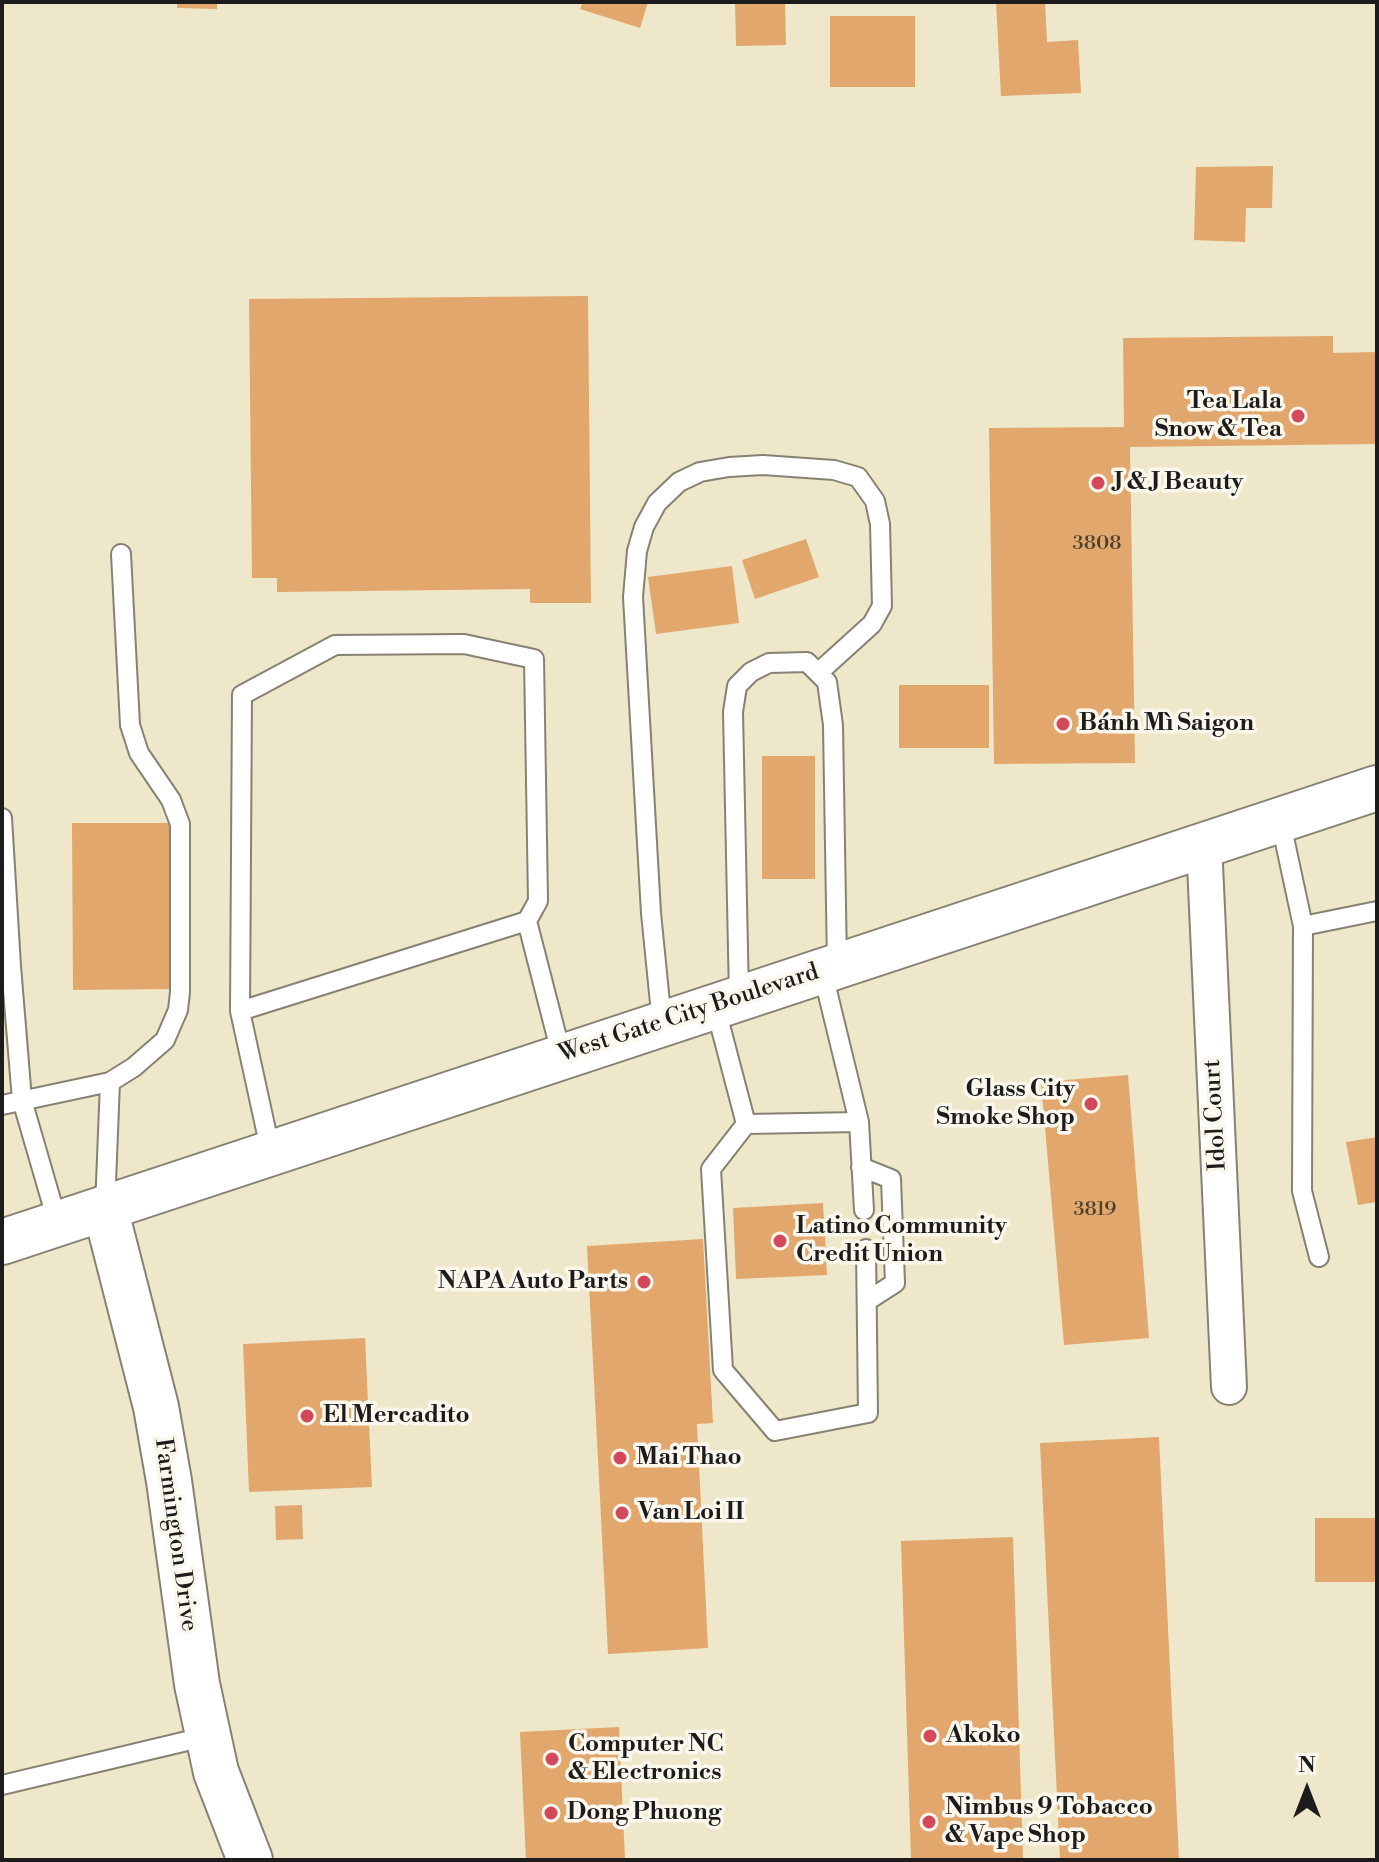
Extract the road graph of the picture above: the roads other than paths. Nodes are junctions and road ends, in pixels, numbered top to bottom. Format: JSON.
{"nodes":[{"id":1,"x":121,"y":554,"type":"dead end"},
{"id":2,"x":818,"y":673,"type":"junction"},
{"id":3,"x":1377,"y":788,"type":"edge"},
{"id":4,"x":2,"y":818,"type":"edge"},
{"id":5,"x":1280,"y":819,"type":"junction"},
{"id":6,"x":1204,"y":843,"type":"junction"},
{"id":7,"x":1377,"y":911,"type":"edge"},
{"id":8,"x":527,"y":921,"type":"junction"},
{"id":9,"x":1303,"y":926,"type":"junction"},
{"id":10,"x":830,"y":967,"type":"junction"},
{"id":11,"x":727,"y":1002,"type":"junction"},
{"id":12,"x":240,"y":1011,"type":"junction"},
{"id":13,"x":662,"y":1023,"type":"junction"},
{"id":14,"x":562,"y":1057,"type":"junction"},
{"id":15,"x":110,"y":1082,"type":"junction"},
{"id":16,"x":22,"y":1100,"type":"junction"},
{"id":17,"x":2,"y":1105,"type":"edge"},
{"id":18,"x":859,"y":1122,"type":"junction"},
{"id":19,"x":746,"y":1124,"type":"junction"},
{"id":20,"x":271,"y":1153,"type":"junction"},
{"id":21,"x":861,"y":1167,"type":"junction"},
{"id":22,"x":105,"y":1208,"type":"junction"},
{"id":23,"x":864,"y":1210,"type":"dead end"},
{"id":24,"x":58,"y":1224,"type":"junction"},
{"id":25,"x":2,"y":1242,"type":"edge"},
{"id":26,"x":866,"y":1249,"type":"dead end"},
{"id":27,"x":1319,"y":1257,"type":"dead end"},
{"id":28,"x":867,"y":1301,"type":"junction"},
{"id":29,"x":1229,"y":1387,"type":"dead end"},
{"id":30,"x":208,"y":1736,"type":"junction"},
{"id":31,"x":2,"y":1785,"type":"edge"},
{"id":32,"x":250,"y":1860,"type":"edge"}],
"edges":[{"from":1,"to":15,"type":"lane"},
{"from":2,"to":10,"type":"lane"},
{"from":2,"to":11,"type":"lane"},
{"from":2,"to":13,"type":"lane"},
{"from":3,"to":5,"type":"main road","name":"West Gate City Boulevard"},
{"from":4,"to":16,"type":"lane"},
{"from":5,"to":6,"type":"main road","name":"West Gate City Boulevard"},
{"from":5,"to":9,"type":"lane"},
{"from":6,"to":10,"type":"main road","name":"West Gate City Boulevard"},
{"from":6,"to":29,"type":"street","name":"Idol Court"},
{"from":7,"to":9,"type":"lane"},
{"from":8,"to":12,"type":"lane"},
{"from":8,"to":12,"type":"lane"},
{"from":8,"to":14,"type":"lane"},
{"from":9,"to":27,"type":"lane"},
{"from":10,"to":11,"type":"main road","name":"West Gate City Boulevard"},
{"from":10,"to":18,"type":"lane"},
{"from":11,"to":13,"type":"main road","name":"West Gate City Boulevard"},
{"from":11,"to":19,"type":"lane"},
{"from":12,"to":20,"type":"lane"},
{"from":13,"to":14,"type":"main road","name":"West Gate City Boulevard"},
{"from":14,"to":20,"type":"main road","name":"West Gate City Boulevard"},
{"from":15,"to":16,"type":"lane"},
{"from":15,"to":22,"type":"lane"},
{"from":16,"to":17,"type":"lane"},
{"from":16,"to":24,"type":"lane"},
{"from":18,"to":19,"type":"lane"},
{"from":18,"to":21,"type":"lane"},
{"from":19,"to":28,"type":"lane"},
{"from":20,"to":22,"type":"main road","name":"West Gate City Boulevard"},
{"from":21,"to":23,"type":"lane"},
{"from":21,"to":28,"type":"lane"},
{"from":22,"to":24,"type":"main road","name":"West Gate City Boulevard"},
{"from":22,"to":30,"type":"main road","name":"Farmington Drive"},
{"from":24,"to":25,"type":"main road","name":"West Gate City Boulevard"},
{"from":26,"to":28,"type":"lane"},
{"from":30,"to":31,"type":"lane"},
{"from":30,"to":32,"type":"main road","name":"Farmington Drive"}]}
